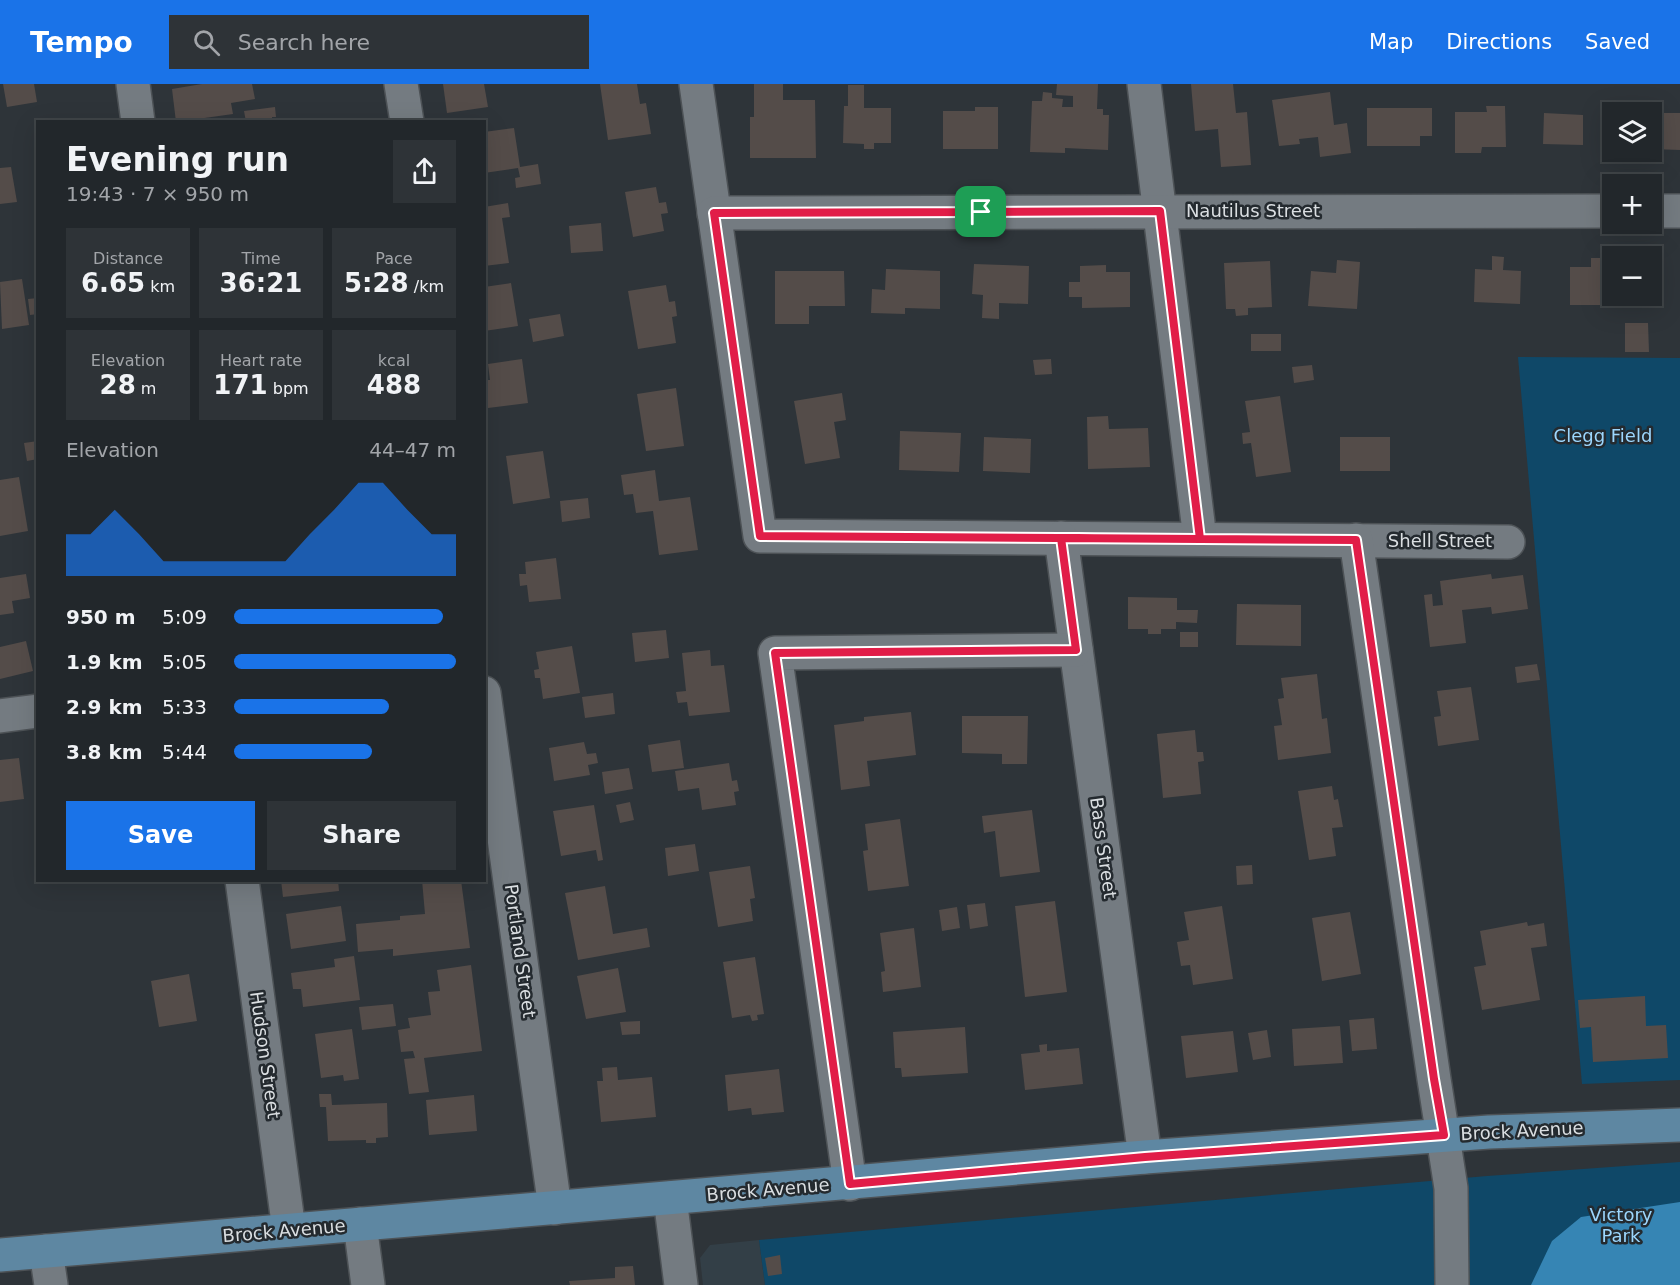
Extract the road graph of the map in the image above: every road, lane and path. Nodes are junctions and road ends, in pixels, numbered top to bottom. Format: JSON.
{"nodes":[{"id":1,"x":133,"y":84,"type":"edge"},
{"id":2,"x":401,"y":84,"type":"edge"},
{"id":3,"x":696,"y":84,"type":"edge"},
{"id":4,"x":1144,"y":84,"type":"edge"},
{"id":5,"x":138,"y":120,"type":"edge"},
{"id":6,"x":406,"y":120,"type":"edge"},
{"id":7,"x":1160,"y":211,"type":"junction"},
{"id":8,"x":1602,"y":211,"type":"edge"},
{"id":9,"x":1662,"y":211,"type":"edge"},
{"id":10,"x":1680,"y":211,"type":"edge"},
{"id":11,"x":714,"y":213,"type":"junction"},
{"id":12,"x":1061,"y":538,"type":"junction"},
{"id":13,"x":1200,"y":539,"type":"junction"},
{"id":14,"x":1356,"y":540,"type":"junction"},
{"id":15,"x":1508,"y":542,"type":"dead end"},
{"id":16,"x":1076,"y":650,"type":"junction"},
{"id":17,"x":486,"y":708,"type":"edge"},
{"id":18,"x":36,"y":711,"type":"edge"},
{"id":19,"x":0,"y":716,"type":"edge"},
{"id":20,"x":242,"y":882,"type":"edge"},
{"id":21,"x":1680,"y":1125,"type":"edge"},
{"id":22,"x":1444,"y":1135,"type":"junction"},
{"id":23,"x":1145,"y":1157,"type":"junction"},
{"id":24,"x":850,"y":1184,"type":"junction"},
{"id":25,"x":670,"y":1198,"type":"junction"},
{"id":26,"x":555,"y":1208,"type":"junction"},
{"id":27,"x":360,"y":1224,"type":"junction"},
{"id":28,"x":289,"y":1230,"type":"junction"},
{"id":29,"x":46,"y":1251,"type":"junction"},
{"id":30,"x":0,"y":1255,"type":"edge"},
{"id":31,"x":51,"y":1285,"type":"edge"},
{"id":32,"x":368,"y":1285,"type":"edge"},
{"id":33,"x":681,"y":1285,"type":"edge"},
{"id":34,"x":1452,"y":1285,"type":"edge"}],
"edges":[{"from":1,"to":5,"type":"street"},
{"from":2,"to":6,"type":"street"},
{"from":3,"to":11,"type":"street"},
{"from":4,"to":7,"type":"street"},
{"from":7,"to":8,"type":"street","name":"Nautilus Street"},
{"from":7,"to":11,"type":"street","name":"Nautilus Street"},
{"from":7,"to":13,"type":"street"},
{"from":9,"to":10,"type":"street"},
{"from":11,"to":12,"type":"street","name":"Shell Street"},
{"from":12,"to":13,"type":"street","name":"Shell Street"},
{"from":12,"to":16,"type":"street","name":"Bass Street"},
{"from":13,"to":14,"type":"street","name":"Shell Street"},
{"from":14,"to":15,"type":"street","name":"Shell Street"},
{"from":14,"to":22,"type":"street"},
{"from":16,"to":23,"type":"street","name":"Bass Street"},
{"from":16,"to":24,"type":"street"},
{"from":17,"to":26,"type":"street","name":"Portland Street"},
{"from":18,"to":19,"type":"street"},
{"from":20,"to":28,"type":"street","name":"Hudson Street"},
{"from":21,"to":22,"type":"main road","name":"Brock Avenue"},
{"from":22,"to":23,"type":"main road","name":"Brock Avenue"},
{"from":22,"to":34,"type":"street"},
{"from":23,"to":24,"type":"main road","name":"Brock Avenue"},
{"from":24,"to":25,"type":"main road","name":"Brock Avenue"},
{"from":25,"to":26,"type":"main road","name":"Brock Avenue"},
{"from":25,"to":33,"type":"street"},
{"from":26,"to":27,"type":"main road","name":"Brock Avenue"},
{"from":27,"to":28,"type":"main road","name":"Brock Avenue"},
{"from":27,"to":32,"type":"street"},
{"from":28,"to":29,"type":"main road","name":"Brock Avenue"},
{"from":29,"to":30,"type":"main road","name":"Brock Avenue"},
{"from":29,"to":31,"type":"street"}]}
